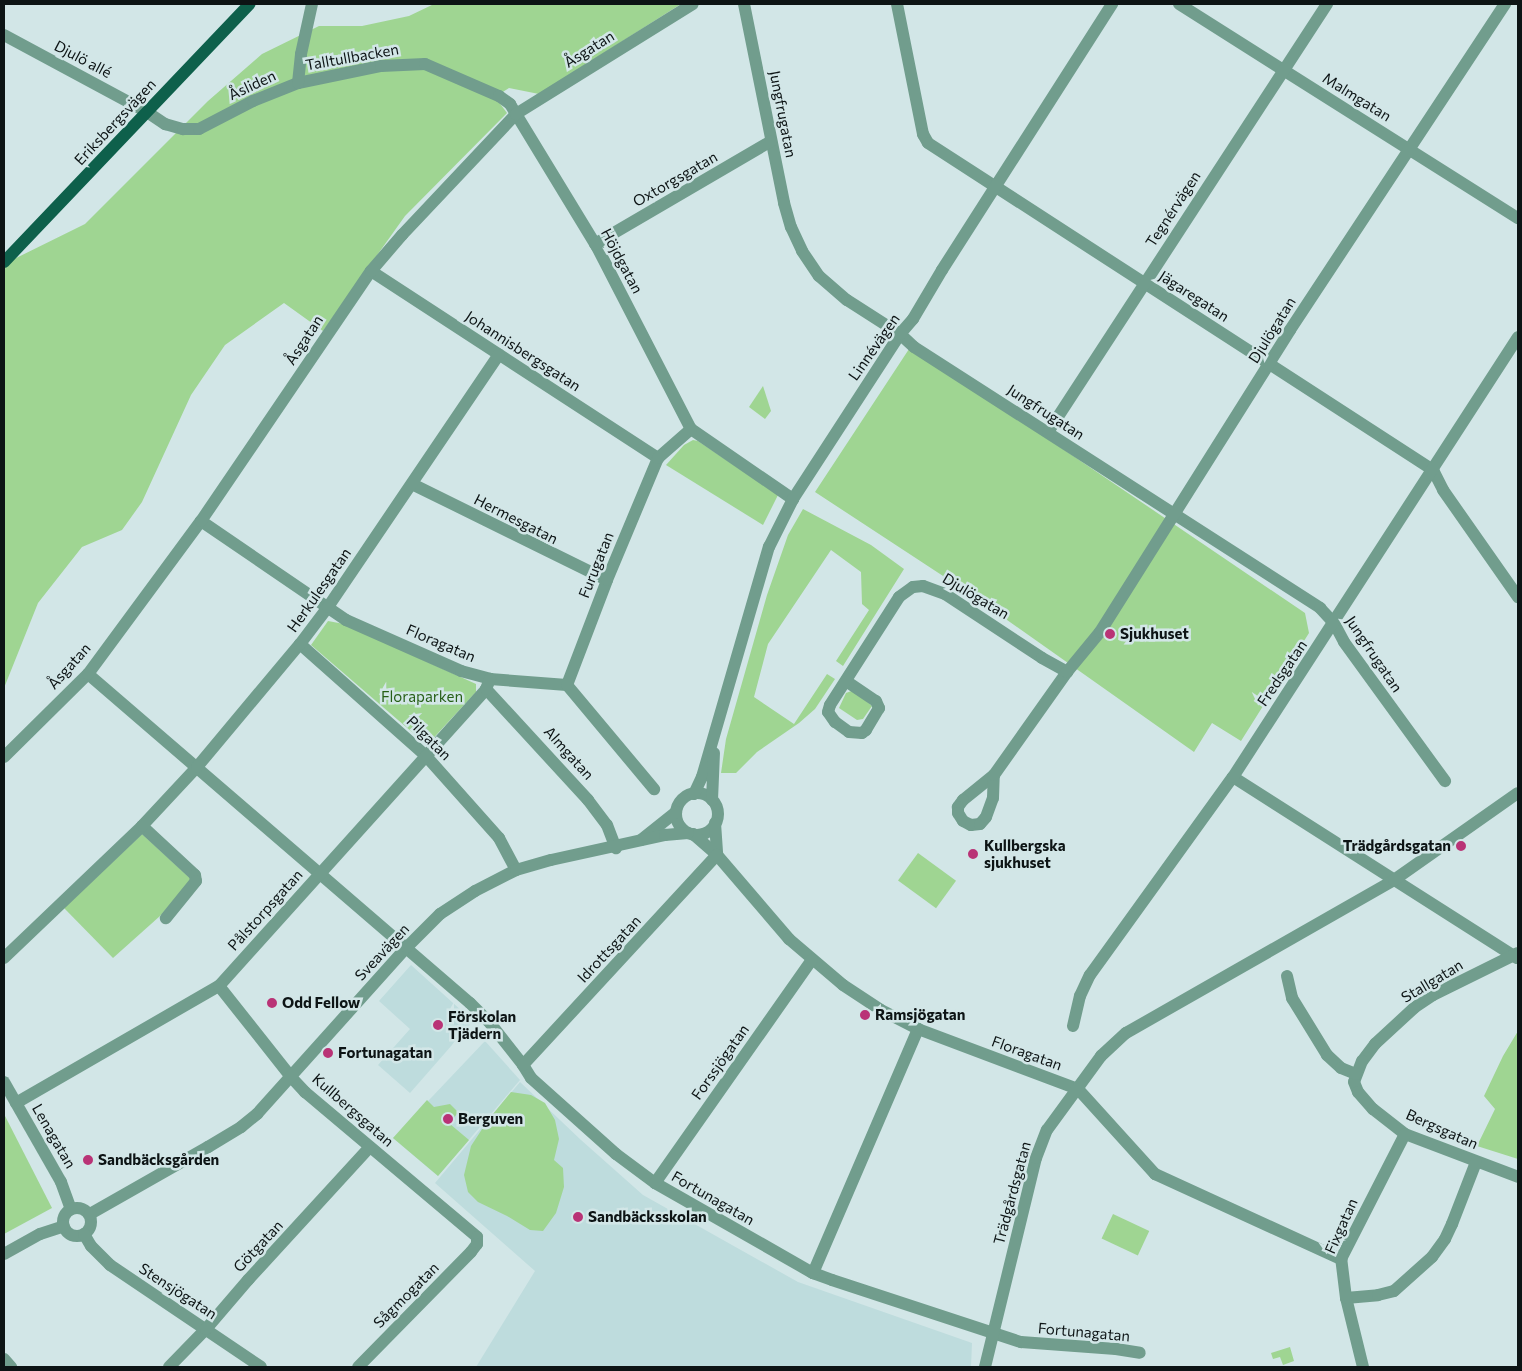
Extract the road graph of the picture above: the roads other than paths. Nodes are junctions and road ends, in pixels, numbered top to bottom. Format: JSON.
{"nodes":[{"id":1,"x":250,"y":4,"type":"edge"},
{"id":2,"x":312,"y":4,"type":"edge"},
{"id":3,"x":692,"y":4,"type":"edge"},
{"id":4,"x":744,"y":4,"type":"edge"},
{"id":5,"x":897,"y":4,"type":"edge"},
{"id":6,"x":1112,"y":4,"type":"edge"},
{"id":7,"x":1179,"y":4,"type":"edge"},
{"id":8,"x":1327,"y":4,"type":"edge"},
{"id":9,"x":1504,"y":4,"type":"edge"},
{"id":10,"x":4,"y":35,"type":"edge"},
{"id":11,"x":1283,"y":70,"type":"junction"},
{"id":12,"x":298,"y":83,"type":"junction"},
{"id":13,"x":147,"y":112,"type":"junction"},
{"id":14,"x":516,"y":114,"type":"junction"},
{"id":15,"x":771,"y":141,"type":"junction"},
{"id":16,"x":1410,"y":150,"type":"junction"},
{"id":17,"x":995,"y":187,"type":"junction"},
{"id":18,"x":1518,"y":218,"type":"edge"},
{"id":19,"x":596,"y":244,"type":"junction"},
{"id":20,"x":4,"y":262,"type":"edge"},
{"id":21,"x":371,"y":271,"type":"junction"},
{"id":22,"x":1144,"y":283,"type":"junction"},
{"id":23,"x":900,"y":334,"type":"junction"},
{"id":24,"x":1518,"y":337,"type":"edge"},
{"id":25,"x":499,"y":354,"type":"junction"},
{"id":26,"x":1270,"y":364,"type":"junction"},
{"id":27,"x":691,"y":429,"type":"junction"},
{"id":28,"x":1048,"y":432,"type":"junction"},
{"id":29,"x":658,"y":458,"type":"junction"},
{"id":30,"x":1433,"y":470,"type":"junction"},
{"id":31,"x":412,"y":484,"type":"junction"},
{"id":32,"x":793,"y":499,"type":"junction"},
{"id":33,"x":1174,"y":514,"type":"junction"},
{"id":34,"x":201,"y":521,"type":"junction"},
{"id":35,"x":607,"y":580,"type":"junction"},
{"id":36,"x":1518,"y":597,"type":"edge"},
{"id":37,"x":328,"y":607,"type":"junction"},
{"id":38,"x":1334,"y":622,"type":"junction"},
{"id":39,"x":300,"y":644,"type":"junction"},
{"id":40,"x":1067,"y":672,"type":"junction"},
{"id":41,"x":88,"y":674,"type":"junction"},
{"id":42,"x":846,"y":681,"type":"dead end"},
{"id":43,"x":488,"y":684,"type":"junction"},
{"id":44,"x":567,"y":685,"type":"junction"},
{"id":45,"x":715,"y":733,"type":"junction"},
{"id":46,"x":426,"y":756,"type":"junction"},
{"id":47,"x":4,"y":757,"type":"edge"},
{"id":48,"x":197,"y":767,"type":"junction"},
{"id":49,"x":994,"y":775,"type":"dead end"},
{"id":50,"x":1233,"y":776,"type":"junction"},
{"id":51,"x":1445,"y":781,"type":"dead end"},
{"id":52,"x":654,"y":789,"type":"dead end"},
{"id":53,"x":1518,"y":793,"type":"edge"},
{"id":54,"x":694,"y":794,"type":"junction"},
{"id":55,"x":712,"y":800,"type":"junction"},
{"id":56,"x":676,"y":812,"type":"junction"},
{"id":57,"x":715,"y":823,"type":"junction"},
{"id":58,"x":142,"y":826,"type":"junction"},
{"id":59,"x":691,"y":834,"type":"junction"},
{"id":60,"x":637,"y":843,"type":"junction"},
{"id":61,"x":616,"y":848,"type":"junction"},
{"id":62,"x":717,"y":855,"type":"junction"},
{"id":63,"x":516,"y":870,"type":"junction"},
{"id":64,"x":320,"y":872,"type":"junction"},
{"id":65,"x":1394,"y":880,"type":"junction"},
{"id":66,"x":166,"y":918,"type":"dead end"},
{"id":67,"x":407,"y":947,"type":"junction"},
{"id":68,"x":1516,"y":956,"type":"edge"},
{"id":69,"x":4,"y":958,"type":"edge"},
{"id":70,"x":812,"y":960,"type":"junction"},
{"id":71,"x":1287,"y":976,"type":"dead end"},
{"id":72,"x":219,"y":986,"type":"junction"},
{"id":73,"x":1073,"y":1026,"type":"dead end"},
{"id":74,"x":918,"y":1029,"type":"junction"},
{"id":75,"x":523,"y":1064,"type":"junction"},
{"id":76,"x":1356,"y":1074,"type":"junction"},
{"id":77,"x":291,"y":1077,"type":"junction"},
{"id":78,"x":4,"y":1082,"type":"edge"},
{"id":79,"x":1078,"y":1089,"type":"junction"},
{"id":80,"x":16,"y":1103,"type":"junction"},
{"id":81,"x":1405,"y":1134,"type":"junction"},
{"id":82,"x":370,"y":1147,"type":"junction"},
{"id":83,"x":1476,"y":1162,"type":"junction"},
{"id":84,"x":1518,"y":1177,"type":"edge"},
{"id":85,"x":655,"y":1184,"type":"junction"},
{"id":86,"x":71,"y":1208,"type":"junction"},
{"id":87,"x":90,"y":1214,"type":"junction"},
{"id":88,"x":64,"y":1226,"type":"junction"},
{"id":89,"x":84,"y":1234,"type":"junction"},
{"id":90,"x":477,"y":1244,"type":"joint"},
{"id":91,"x":4,"y":1254,"type":"edge"},
{"id":92,"x":1341,"y":1259,"type":"junction"},
{"id":93,"x":813,"y":1273,"type":"junction"},
{"id":94,"x":1346,"y":1298,"type":"junction"},
{"id":95,"x":206,"y":1330,"type":"junction"},
{"id":96,"x":994,"y":1334,"type":"junction"},
{"id":97,"x":1140,"y":1353,"type":"dead end"},
{"id":98,"x":4,"y":1359,"type":"edge"},
{"id":99,"x":11,"y":1367,"type":"edge"},
{"id":100,"x":169,"y":1367,"type":"edge"},
{"id":101,"x":261,"y":1367,"type":"edge"},
{"id":102,"x":358,"y":1367,"type":"edge"},
{"id":103,"x":985,"y":1367,"type":"edge"},
{"id":104,"x":1363,"y":1367,"type":"edge"}],
"edges":[{"from":1,"to":13,"type":"main road","name":"Eriksbergsvägen"},
{"from":2,"to":12,"type":"street","name":"Åsliden"},
{"from":3,"to":14,"type":"street","name":"Åsgatan"},
{"from":4,"to":15,"type":"street","name":"Jungfrugatan"},
{"from":5,"to":17,"type":"street","name":"Jägaregatan"},
{"from":6,"to":17,"type":"street","name":"Linnévägen"},
{"from":7,"to":11,"type":"street","name":"Malmgatan"},
{"from":8,"to":11,"type":"street","name":"Tegnérvägen"},
{"from":9,"to":16,"type":"street","name":"Djulögatan"},
{"from":10,"to":13,"type":"street","name":"Djulö allé"},
{"from":11,"to":16,"type":"street","name":"Malmgatan"},
{"from":11,"to":22,"type":"street","name":"Tegnérvägen"},
{"from":12,"to":13,"type":"street","name":"Åsliden"},
{"from":12,"to":14,"type":"street","name":"Talltullbacken"},
{"from":13,"to":20,"type":"main road","name":"Eriksbergsvägen"},
{"from":14,"to":19,"type":"street","name":"Höjdgatan"},
{"from":14,"to":21,"type":"street","name":"Åsgatan"},
{"from":15,"to":19,"type":"street","name":"Oxtorgsgatan"},
{"from":15,"to":23,"type":"street","name":"Jungfrugatan"},
{"from":16,"to":18,"type":"street","name":"Malmgatan"},
{"from":16,"to":26,"type":"street","name":"Djulögatan"},
{"from":17,"to":22,"type":"street","name":"Jägaregatan"},
{"from":17,"to":23,"type":"street","name":"Linnévägen"},
{"from":19,"to":27,"type":"street","name":"Höjdgatan"},
{"from":21,"to":25,"type":"street","name":"Johannisbergsgatan"},
{"from":21,"to":34,"type":"street","name":"Åsgatan"},
{"from":22,"to":26,"type":"street","name":"Jägaregatan"},
{"from":22,"to":28,"type":"street","name":"Tegnérvägen"},
{"from":23,"to":28,"type":"street","name":"Jungfrugatan"},
{"from":23,"to":32,"type":"street","name":"Linnévägen"},
{"from":24,"to":30,"type":"street","name":"Fredsgatan"},
{"from":25,"to":29,"type":"street","name":"Johannisbergsgatan"},
{"from":25,"to":31,"type":"street","name":"Herkulesgatan"},
{"from":26,"to":30,"type":"street","name":"Jägaregatan"},
{"from":26,"to":33,"type":"street","name":"Djulögatan"},
{"from":27,"to":29,"type":"street"},
{"from":27,"to":32,"type":"street","name":"Höjdgatan"},
{"from":28,"to":33,"type":"street","name":"Jungfrugatan"},
{"from":29,"to":35,"type":"street","name":"Furugatan"},
{"from":30,"to":36,"type":"street","name":"Jägaregatan"},
{"from":30,"to":38,"type":"street","name":"Fredsgatan"},
{"from":31,"to":35,"type":"street","name":"Hermesgatan"},
{"from":31,"to":37,"type":"street","name":"Herkulesgatan"},
{"from":32,"to":45,"type":"street","name":"Linnévägen"},
{"from":33,"to":38,"type":"street","name":"Jungfrugatan"},
{"from":33,"to":40,"type":"street","name":"Djulögatan"},
{"from":34,"to":37,"type":"street","name":"Floragatan"},
{"from":34,"to":41,"type":"street","name":"Åsgatan"},
{"from":35,"to":44,"type":"street","name":"Furugatan"},
{"from":37,"to":39,"type":"street","name":"Herkulesgatan"},
{"from":37,"to":43,"type":"street","name":"Floragatan"},
{"from":38,"to":50,"type":"street","name":"Fredsgatan"},
{"from":38,"to":51,"type":"street","name":"Jungfrugatan"},
{"from":39,"to":46,"type":"street","name":"Pilgatan"},
{"from":39,"to":48,"type":"street","name":"Herkulesgatan"},
{"from":40,"to":42,"type":"street","name":"Djulögatan"},
{"from":40,"to":49,"type":"street","name":"Djulögatan"},
{"from":41,"to":47,"type":"street","name":"Åsgatan"},
{"from":41,"to":48,"type":"street","name":"Fortunagatan"},
{"from":43,"to":44,"type":"street","name":"Floragatan"},
{"from":43,"to":46,"type":"street","name":"Pålstorpsgatan"},
{"from":43,"to":61,"type":"street","name":"Almgatan"},
{"from":44,"to":52,"type":"street"},
{"from":45,"to":54,"type":"street","name":"Linnévägen"},
{"from":45,"to":55,"type":"street","name":"Linnévägen"},
{"from":46,"to":63,"type":"street","name":"Pilgatan"},
{"from":46,"to":64,"type":"street","name":"Pålstorpsgatan"},
{"from":48,"to":58,"type":"street","name":"Herkulesgatan"},
{"from":48,"to":64,"type":"street","name":"Fortunagatan"},
{"from":50,"to":65,"type":"street"},
{"from":50,"to":73,"type":"street","name":"Fredsgatan"},
{"from":53,"to":65,"type":"street","name":"Trädgårdsgatan"},
{"from":54,"to":55,"type":"street"},
{"from":54,"to":56,"type":"street"},
{"from":55,"to":57,"type":"street"},
{"from":56,"to":59,"type":"street"},
{"from":56,"to":60,"type":"street","name":"Sveavägen"},
{"from":57,"to":59,"type":"street"},
{"from":57,"to":62,"type":"street"},
{"from":58,"to":66,"type":"street"},
{"from":58,"to":69,"type":"street","name":"Herkulesgatan"},
{"from":59,"to":60,"type":"street","name":"Sveavägen"},
{"from":59,"to":62,"type":"street","name":"Floragatan"},
{"from":60,"to":61,"type":"street","name":"Sveavägen"},
{"from":61,"to":63,"type":"street","name":"Sveavägen"},
{"from":62,"to":70,"type":"street","name":"Floragatan"},
{"from":62,"to":75,"type":"street","name":"Idrottsgatan"},
{"from":63,"to":67,"type":"street","name":"Sveavägen"},
{"from":64,"to":67,"type":"street","name":"Fortunagatan"},
{"from":64,"to":72,"type":"street","name":"Pålstorpsgatan"},
{"from":65,"to":68,"type":"street"},
{"from":65,"to":79,"type":"street","name":"Trädgårdsgatan"},
{"from":67,"to":75,"type":"street","name":"Fortunagatan"},
{"from":67,"to":77,"type":"street","name":"Sveavägen"},
{"from":68,"to":76,"type":"street","name":"Stallgatan"},
{"from":70,"to":74,"type":"street","name":"Floragatan"},
{"from":70,"to":85,"type":"street","name":"Forssjögatan"},
{"from":71,"to":76,"type":"street"},
{"from":72,"to":77,"type":"street","name":"Kullbergsgatan"},
{"from":72,"to":80,"type":"street","name":"Pålstorpsgatan"},
{"from":74,"to":79,"type":"street","name":"Floragatan"},
{"from":74,"to":93,"type":"street"},
{"from":75,"to":85,"type":"street","name":"Fortunagatan"},
{"from":76,"to":81,"type":"street","name":"Bergsgatan"},
{"from":77,"to":82,"type":"street","name":"Kullbergsgatan"},
{"from":77,"to":87,"type":"street","name":"Sveavägen"},
{"from":78,"to":80,"type":"street","name":"Lenagatan"},
{"from":79,"to":92,"type":"street","name":"Floragatan"},
{"from":79,"to":96,"type":"street","name":"Trädgårdsgatan"},
{"from":80,"to":86,"type":"street","name":"Lenagatan"},
{"from":81,"to":83,"type":"street","name":"Bergsgatan"},
{"from":81,"to":92,"type":"street","name":"Fixgatan"},
{"from":82,"to":90,"type":"street","name":"Kullbergsgatan"},
{"from":82,"to":95,"type":"street","name":"Götgatan"},
{"from":83,"to":84,"type":"street","name":"Bergsgatan"},
{"from":83,"to":94,"type":"street"},
{"from":85,"to":93,"type":"street","name":"Fortunagatan"},
{"from":86,"to":87,"type":"street"},
{"from":86,"to":88,"type":"street"},
{"from":87,"to":89,"type":"street"},
{"from":88,"to":89,"type":"street"},
{"from":88,"to":91,"type":"street"},
{"from":89,"to":95,"type":"street","name":"Stensjögatan"},
{"from":90,"to":102,"type":"street","name":"Sågmogatan"},
{"from":92,"to":94,"type":"street","name":"Fixgatan"},
{"from":93,"to":96,"type":"street","name":"Fortunagatan"},
{"from":94,"to":104,"type":"street","name":"Fixgatan"},
{"from":95,"to":100,"type":"street","name":"Götgatan"},
{"from":95,"to":101,"type":"street","name":"Stensjögatan"},
{"from":96,"to":97,"type":"street","name":"Fortunagatan"},
{"from":96,"to":103,"type":"street","name":"Trädgårdsgatan"},
{"from":98,"to":99,"type":"street"}]}
